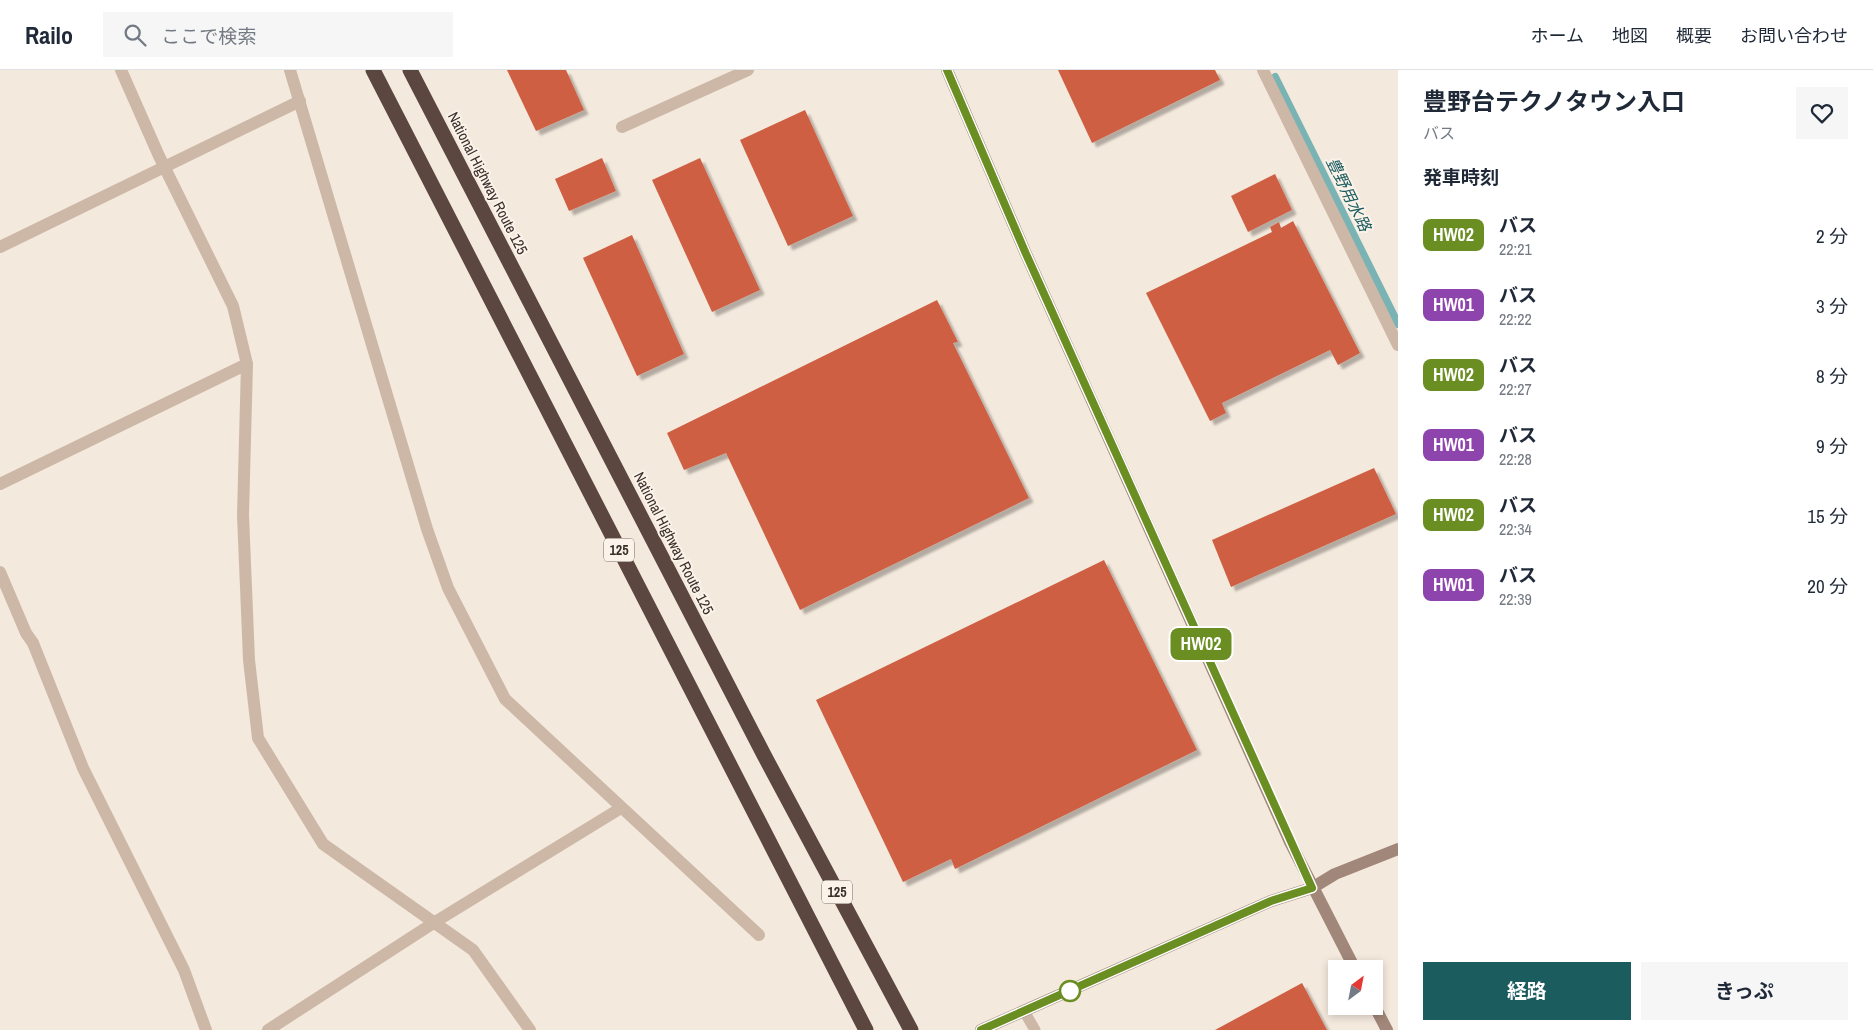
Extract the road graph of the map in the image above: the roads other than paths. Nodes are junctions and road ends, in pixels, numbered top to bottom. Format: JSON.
{"nodes":[{"id":1,"x":121,"y":70,"type":"edge"},
{"id":2,"x":290,"y":70,"type":"edge"},
{"id":3,"x":372,"y":70,"type":"edge"},
{"id":4,"x":410,"y":70,"type":"edge"},
{"id":5,"x":748,"y":70,"type":"edge"},
{"id":6,"x":947,"y":70,"type":"edge"},
{"id":7,"x":1263,"y":70,"type":"edge"},
{"id":8,"x":300,"y":101,"type":"junction"},
{"id":9,"x":622,"y":127,"type":"dead end"},
{"id":10,"x":165,"y":168,"type":"junction"},
{"id":11,"x":0,"y":247,"type":"edge"},
{"id":12,"x":1398,"y":345,"type":"edge"},
{"id":13,"x":247,"y":364,"type":"junction"},
{"id":14,"x":0,"y":484,"type":"edge"},
{"id":15,"x":0,"y":572,"type":"edge"},
{"id":16,"x":621,"y":808,"type":"junction"},
{"id":17,"x":1398,"y":849,"type":"edge"},
{"id":18,"x":1312,"y":888,"type":"junction"},
{"id":19,"x":435,"y":922,"type":"junction"},
{"id":20,"x":759,"y":935,"type":"dead end"},
{"id":21,"x":1350,"y":960,"type":"edge"},
{"id":22,"x":1024,"y":1012,"type":"junction"},
{"id":23,"x":1379,"y":1015,"type":"edge"},
{"id":24,"x":206,"y":1030,"type":"edge"},
{"id":25,"x":268,"y":1030,"type":"edge"},
{"id":26,"x":530,"y":1030,"type":"edge"},
{"id":27,"x":866,"y":1030,"type":"edge"},
{"id":28,"x":911,"y":1030,"type":"edge"},
{"id":29,"x":981,"y":1030,"type":"edge"},
{"id":30,"x":1035,"y":1030,"type":"edge"},
{"id":31,"x":1387,"y":1030,"type":"edge"}],
"edges":[{"from":1,"to":10,"type":"street"},
{"from":2,"to":8,"type":"street"},
{"from":3,"to":27,"type":"highway","number":"125"},
{"from":4,"to":28,"type":"highway","name":"National Highway Route 125","number":"125"},
{"from":5,"to":9,"type":"street"},
{"from":6,"to":18,"type":"street"},
{"from":7,"to":12,"type":"street"},
{"from":8,"to":10,"type":"street"},
{"from":8,"to":16,"type":"street"},
{"from":10,"to":11,"type":"street"},
{"from":10,"to":13,"type":"street"},
{"from":13,"to":14,"type":"street"},
{"from":13,"to":19,"type":"street"},
{"from":15,"to":24,"type":"street"},
{"from":16,"to":19,"type":"street"},
{"from":16,"to":20,"type":"street"},
{"from":17,"to":18,"type":"street"},
{"from":18,"to":21,"type":"street"},
{"from":18,"to":22,"type":"street"},
{"from":19,"to":25,"type":"street"},
{"from":19,"to":26,"type":"street"},
{"from":22,"to":29,"type":"street"},
{"from":22,"to":30,"type":"lane"},
{"from":23,"to":31,"type":"street"}]}
